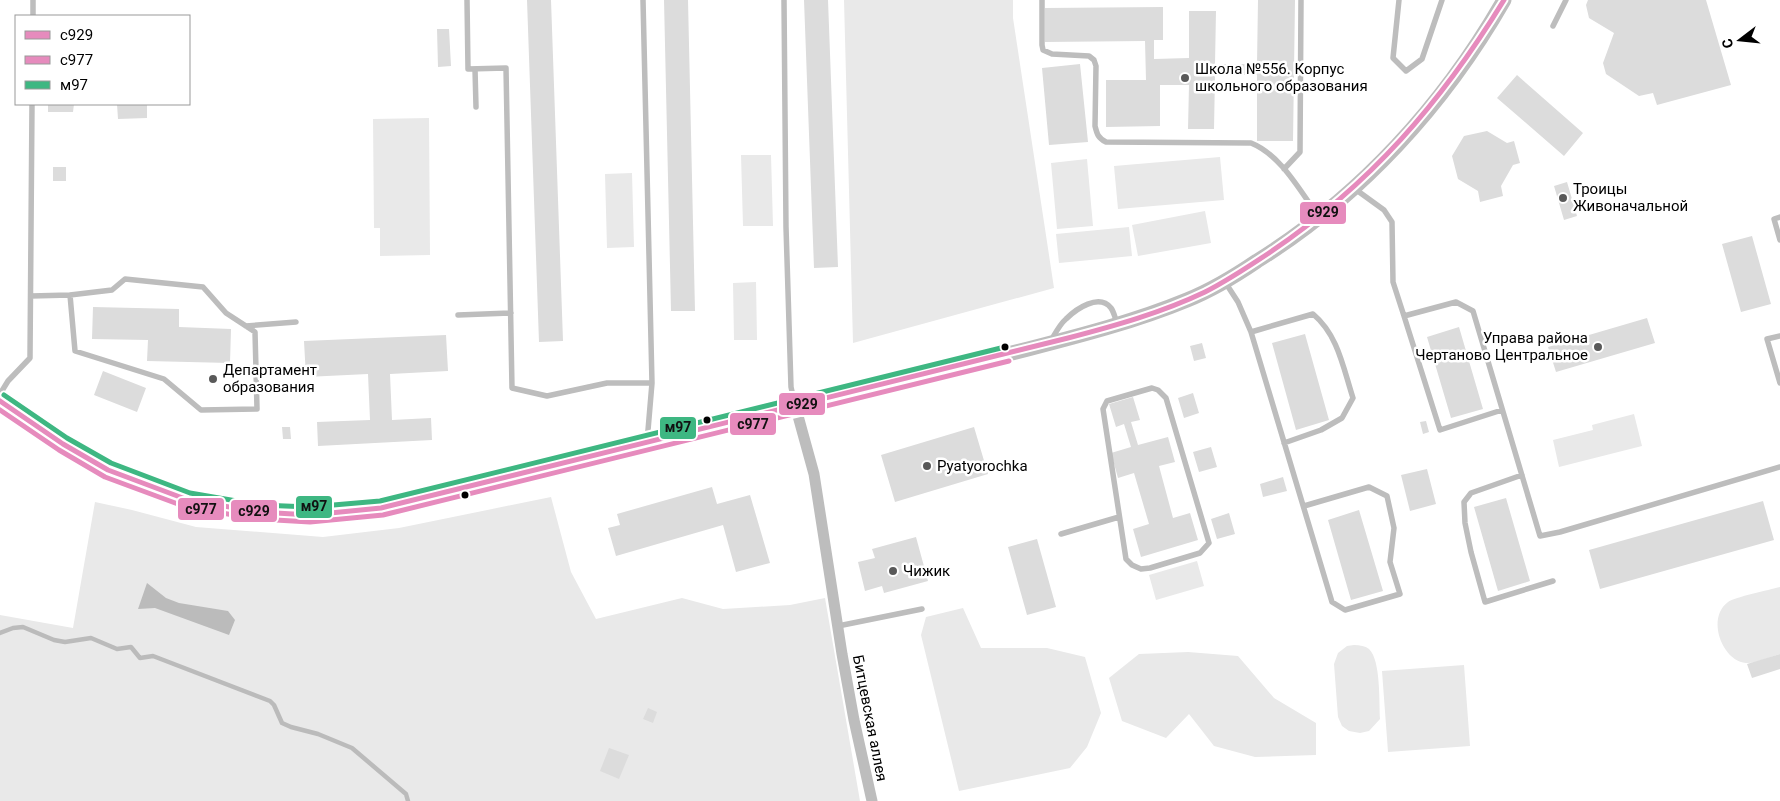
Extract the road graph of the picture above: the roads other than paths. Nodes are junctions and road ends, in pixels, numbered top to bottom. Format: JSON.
{"nodes":[{"id":1,"x":33,"y":0,"type":"edge"},
{"id":2,"x":467,"y":0,"type":"edge"},
{"id":3,"x":643,"y":0,"type":"edge"},
{"id":4,"x":784,"y":0,"type":"edge"},
{"id":5,"x":1042,"y":0,"type":"edge"},
{"id":6,"x":1301,"y":0,"type":"edge"},
{"id":7,"x":1399,"y":0,"type":"edge"},
{"id":8,"x":1442,"y":0,"type":"edge"},
{"id":9,"x":1504,"y":0,"type":"edge"},
{"id":10,"x":1566,"y":0,"type":"edge"},
{"id":11,"x":33,"y":15,"type":"edge"},
{"id":12,"x":1553,"y":26,"type":"dead end"},
{"id":13,"x":475,"y":69,"type":"junction"},
{"id":14,"x":32,"y":105,"type":"edge"},
{"id":15,"x":476,"y":107,"type":"dead end"},
{"id":16,"x":1284,"y":169,"type":"junction"},
{"id":17,"x":1354,"y":188,"type":"junction"},
{"id":18,"x":1320,"y":217,"type":"junction"},
{"id":19,"x":1780,"y":217,"type":"edge"},
{"id":20,"x":1780,"y":240,"type":"edge"},
{"id":21,"x":1225,"y":282,"type":"junction"},
{"id":22,"x":70,"y":295,"type":"junction"},
{"id":23,"x":31,"y":296,"type":"junction"},
{"id":24,"x":511,"y":312,"type":"junction"},
{"id":25,"x":458,"y":315,"type":"dead end"},
{"id":26,"x":1404,"y":316,"type":"junction"},
{"id":27,"x":296,"y":322,"type":"dead end"},
{"id":28,"x":1117,"y":325,"type":"junction"},
{"id":29,"x":246,"y":326,"type":"junction"},
{"id":30,"x":1251,"y":332,"type":"junction"},
{"id":31,"x":1780,"y":336,"type":"edge"},
{"id":32,"x":1049,"y":343,"type":"junction"},
{"id":33,"x":652,"y":383,"type":"junction"},
{"id":34,"x":1780,"y":383,"type":"edge"},
{"id":35,"x":0,"y":394,"type":"edge"},
{"id":36,"x":0,"y":401,"type":"edge"},
{"id":37,"x":796,"y":405,"type":"junction"},
{"id":38,"x":1502,"y":410,"type":"junction"},
{"id":39,"x":648,"y":442,"type":"junction"},
{"id":40,"x":1284,"y":443,"type":"junction"},
{"id":41,"x":1780,"y":468,"type":"edge"},
{"id":42,"x":1522,"y":475,"type":"junction"},
{"id":43,"x":1304,"y":506,"type":"junction"},
{"id":44,"x":1119,"y":517,"type":"junction"},
{"id":45,"x":1061,"y":534,"type":"dead end"},
{"id":46,"x":1553,"y":581,"type":"dead end"},
{"id":47,"x":922,"y":609,"type":"dead end"},
{"id":48,"x":838,"y":626,"type":"junction"},
{"id":49,"x":872,"y":801,"type":"edge"}],
"edges":[{"from":1,"to":11,"type":"lane"},
{"from":2,"to":13,"type":"lane"},
{"from":3,"to":33,"type":"lane"},
{"from":4,"to":37,"type":"lane"},
{"from":5,"to":16,"type":"lane"},
{"from":6,"to":16,"type":"lane"},
{"from":7,"to":8,"type":"lane"},
{"from":9,"to":17,"type":"street"},
{"from":10,"to":12,"type":"lane"},
{"from":13,"to":15,"type":"lane"},
{"from":13,"to":24,"type":"lane"},
{"from":14,"to":23,"type":"lane"},
{"from":16,"to":18,"type":"lane"},
{"from":17,"to":18,"type":"street"},
{"from":17,"to":26,"type":"lane"},
{"from":18,"to":21,"type":"street"},
{"from":19,"to":20,"type":"lane"},
{"from":21,"to":28,"type":"street"},
{"from":21,"to":30,"type":"lane"},
{"from":22,"to":23,"type":"lane"},
{"from":22,"to":29,"type":"lane"},
{"from":22,"to":29,"type":"lane"},
{"from":23,"to":35,"type":"lane"},
{"from":24,"to":25,"type":"lane"},
{"from":24,"to":33,"type":"lane"},
{"from":26,"to":38,"type":"lane"},
{"from":26,"to":38,"type":"lane"},
{"from":27,"to":29,"type":"lane"},
{"from":28,"to":32,"type":"street"},
{"from":28,"to":32,"type":"lane"},
{"from":30,"to":40,"type":"lane"},
{"from":30,"to":40,"type":"lane"},
{"from":31,"to":34,"type":"lane"},
{"from":32,"to":37,"type":"street"},
{"from":33,"to":39,"type":"lane"},
{"from":36,"to":39,"type":"street"},
{"from":37,"to":39,"type":"street"},
{"from":37,"to":48,"type":"street","name":"Битцевская аллея"},
{"from":38,"to":42,"type":"lane"},
{"from":40,"to":43,"type":"lane"},
{"from":41,"to":42,"type":"lane"},
{"from":42,"to":46,"type":"lane"},
{"from":43,"to":43,"type":"lane"},
{"from":44,"to":44,"type":"lane"},
{"from":44,"to":45,"type":"lane"},
{"from":47,"to":48,"type":"lane"},
{"from":48,"to":49,"type":"street","name":"Битцевская аллея"}]}
